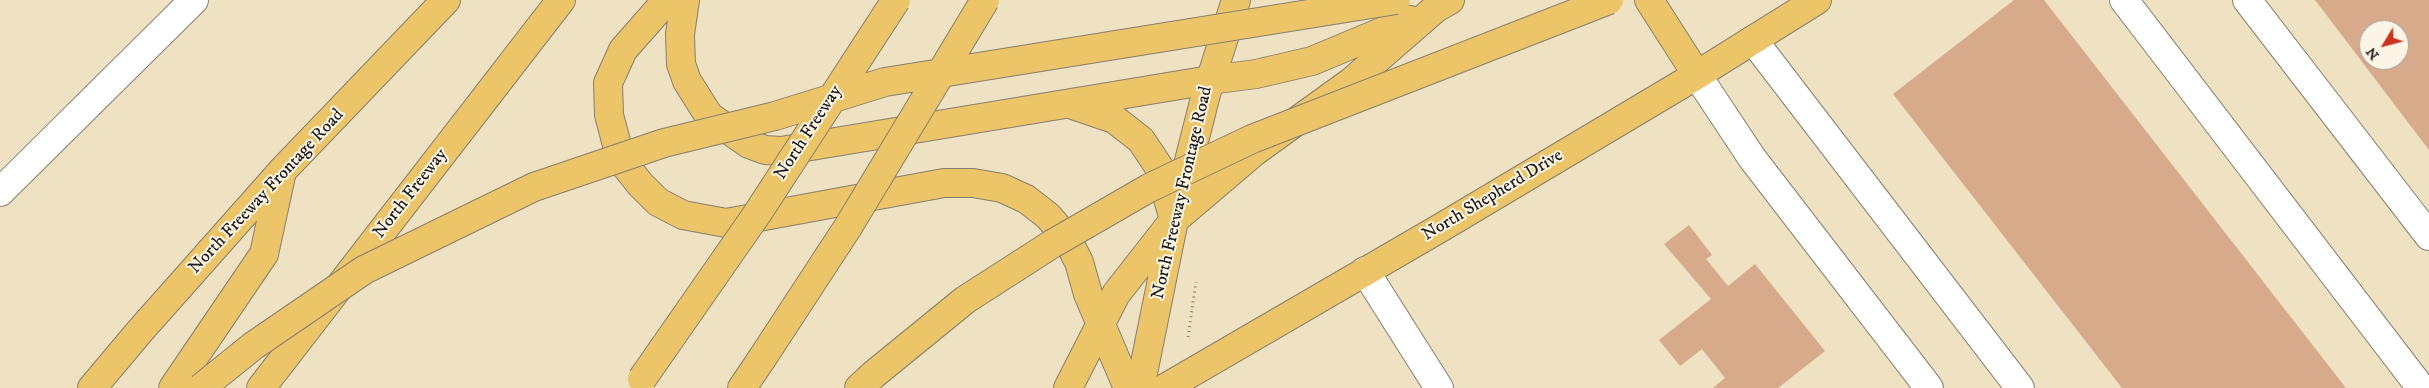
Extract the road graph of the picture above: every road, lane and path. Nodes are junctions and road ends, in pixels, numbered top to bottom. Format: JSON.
{"nodes":[{"id":1,"x":194,"y":0,"type":"edge"},
{"id":2,"x":446,"y":0,"type":"edge"},
{"id":3,"x":561,"y":0,"type":"edge"},
{"id":4,"x":667,"y":0,"type":"edge"},
{"id":5,"x":685,"y":0,"type":"edge"},
{"id":6,"x":896,"y":0,"type":"edge"},
{"id":7,"x":985,"y":0,"type":"edge"},
{"id":8,"x":1236,"y":0,"type":"edge"},
{"id":9,"x":1383,"y":0,"type":"edge"},
{"id":10,"x":1396,"y":0,"type":"edge"},
{"id":11,"x":1609,"y":0,"type":"edge"},
{"id":12,"x":1649,"y":0,"type":"edge"},
{"id":13,"x":1817,"y":0,"type":"edge"},
{"id":14,"x":2124,"y":0,"type":"edge"},
{"id":15,"x":2247,"y":0,"type":"edge"},
{"id":16,"x":1443,"y":4,"type":"edge"},
{"id":17,"x":1753,"y":40,"type":"junction"},
{"id":18,"x":1697,"y":74,"type":"junction"},
{"id":19,"x":1210,"y":80,"type":"junction"},
{"id":20,"x":1065,"y":103,"type":"junction"},
{"id":21,"x":282,"y":172,"type":"junction"},
{"id":22,"x":0,"y":192,"type":"edge"},
{"id":23,"x":1174,"y":220,"type":"junction"},
{"id":24,"x":2429,"y":236,"type":"edge"},
{"id":25,"x":1366,"y":271,"type":"junction"},
{"id":26,"x":1197,"y":274,"type":"dead end"},
{"id":27,"x":1100,"y":322,"type":"junction"},
{"id":28,"x":1188,"y":338,"type":"dead end"},
{"id":29,"x":866,"y":381,"type":"edge"},
{"id":30,"x":638,"y":384,"type":"edge"},
{"id":31,"x":1434,"y":386,"type":"edge"},
{"id":32,"x":92,"y":388,"type":"edge"},
{"id":33,"x":173,"y":388,"type":"edge"},
{"id":34,"x":201,"y":388,"type":"edge"},
{"id":35,"x":261,"y":388,"type":"edge"},
{"id":36,"x":742,"y":388,"type":"edge"},
{"id":37,"x":1068,"y":388,"type":"edge"},
{"id":38,"x":1128,"y":388,"type":"edge"},
{"id":39,"x":1140,"y":388,"type":"edge"},
{"id":40,"x":1165,"y":388,"type":"edge"},
{"id":41,"x":1929,"y":388,"type":"edge"},
{"id":42,"x":2020,"y":388,"type":"edge"},
{"id":43,"x":2421,"y":388,"type":"edge"}],
"edges":[{"from":1,"to":22,"type":"lane"},
{"from":2,"to":21,"type":"main road","name":"North Freeway Frontage Road"},
{"from":3,"to":35,"type":"main road","name":"North Freeway"},
{"from":4,"to":27,"type":"main road"},
{"from":5,"to":20,"type":"main road"},
{"from":6,"to":30,"type":"main road","name":"North Freeway","bridge":true},
{"from":7,"to":36,"type":"main road","bridge":true},
{"from":8,"to":19,"type":"main road","name":"North Freeway Frontage Road"},
{"from":9,"to":16,"type":"main road"},
{"from":10,"to":34,"type":"main road","bridge":true},
{"from":11,"to":29,"type":"main road","bridge":true},
{"from":12,"to":18,"type":"main road"},
{"from":13,"to":17,"type":"main road","name":"North Shepherd Drive"},
{"from":14,"to":43,"type":"lane"},
{"from":15,"to":24,"type":"lane"},
{"from":16,"to":19,"type":"main road"},
{"from":16,"to":23,"type":"main road"},
{"from":17,"to":18,"type":"main road","name":"North Shepherd Drive"},
{"from":17,"to":42,"type":"lane"},
{"from":18,"to":25,"type":"main road","name":"North Shepherd Drive"},
{"from":18,"to":41,"type":"lane"},
{"from":19,"to":20,"type":"main road"},
{"from":19,"to":23,"type":"main road","name":"North Freeway Frontage Road"},
{"from":20,"to":23,"type":"main road"},
{"from":21,"to":32,"type":"main road","name":"North Freeway Frontage Road"},
{"from":21,"to":33,"type":"main road"},
{"from":23,"to":27,"type":"main road"},
{"from":23,"to":39,"type":"main road","name":"North Freeway Frontage Road"},
{"from":25,"to":31,"type":"lane"},
{"from":25,"to":40,"type":"main road","name":"North Shepherd Drive"},
{"from":26,"to":28,"type":"path"},
{"from":27,"to":37,"type":"main road"},
{"from":27,"to":38,"type":"main road"}]}
